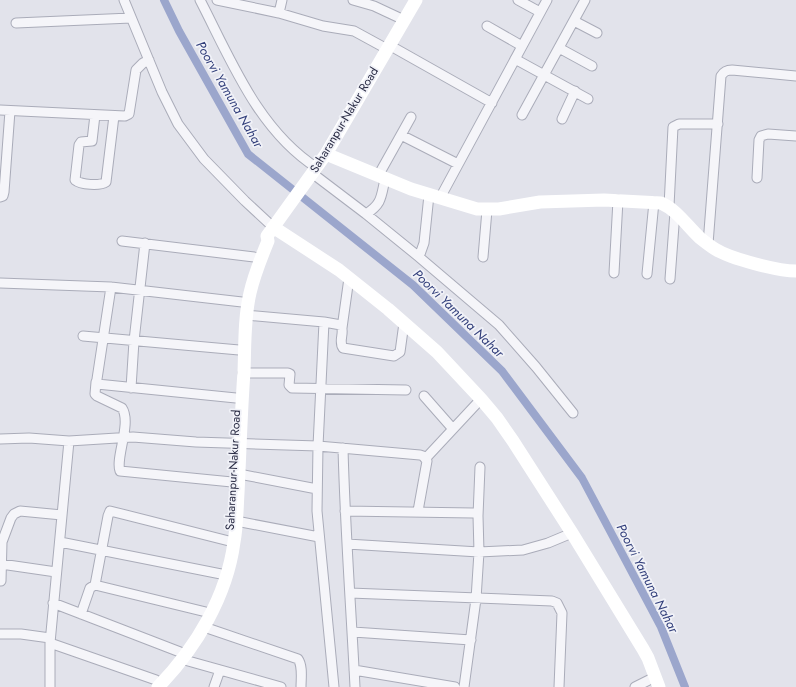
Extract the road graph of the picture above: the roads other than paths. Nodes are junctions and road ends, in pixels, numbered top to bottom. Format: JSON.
{"nodes":[{"id":1,"x":124,"y":0,"type":"edge"},
{"id":2,"x":200,"y":0,"type":"edge"},
{"id":3,"x":217,"y":0,"type":"edge"},
{"id":4,"x":282,"y":0,"type":"edge"},
{"id":5,"x":353,"y":0,"type":"edge"},
{"id":6,"x":416,"y":0,"type":"edge"},
{"id":7,"x":518,"y":0,"type":"edge"},
{"id":8,"x":547,"y":0,"type":"edge"},
{"id":9,"x":585,"y":0,"type":"edge"},
{"id":10,"x":540,"y":12,"type":"junction"},
{"id":11,"x":279,"y":13,"type":"junction"},
{"id":12,"x":131,"y":18,"type":"junction"},
{"id":13,"x":404,"y":20,"type":"junction"},
{"id":14,"x":574,"y":20,"type":"junction"},
{"id":15,"x":16,"y":22,"type":"dead end"},
{"id":16,"x":487,"y":26,"type":"dead end"},
{"id":17,"x":597,"y":33,"type":"dead end"},
{"id":18,"x":522,"y":46,"type":"junction"},
{"id":19,"x":388,"y":47,"type":"junction"},
{"id":20,"x":559,"y":48,"type":"junction"},
{"id":21,"x":515,"y":59,"type":"junction"},
{"id":22,"x":149,"y":60,"type":"junction"},
{"id":23,"x":592,"y":66,"type":"dead end"},
{"id":24,"x":545,"y":75,"type":"junction"},
{"id":25,"x":796,"y":76,"type":"edge"},
{"id":26,"x":574,"y":91,"type":"junction"},
{"id":27,"x":588,"y":99,"type":"dead end"},
{"id":28,"x":492,"y":103,"type":"junction"},
{"id":29,"x":0,"y":110,"type":"edge"},
{"id":30,"x":10,"y":111,"type":"junction"},
{"id":31,"x":94,"y":115,"type":"junction"},
{"id":32,"x":522,"y":115,"type":"dead end"},
{"id":33,"x":114,"y":116,"type":"junction"},
{"id":34,"x":412,"y":117,"type":"dead end"},
{"id":35,"x":562,"y":119,"type":"dead end"},
{"id":36,"x":718,"y":124,"type":"junction"},
{"id":37,"x":402,"y":135,"type":"junction"},
{"id":38,"x":796,"y":136,"type":"edge"},
{"id":39,"x":326,"y":154,"type":"junction"},
{"id":40,"x":458,"y":164,"type":"junction"},
{"id":41,"x":313,"y":173,"type":"junction"},
{"id":42,"x":381,"y":178,"type":"junction"},
{"id":43,"x":757,"y":178,"type":"dead end"},
{"id":44,"x":0,"y":197,"type":"edge"},
{"id":45,"x":434,"y":197,"type":"junction"},
{"id":46,"x":618,"y":200,"type":"junction"},
{"id":47,"x":654,"y":202,"type":"junction"},
{"id":48,"x":672,"y":209,"type":"junction"},
{"id":49,"x":487,"y":210,"type":"junction"},
{"id":50,"x":366,"y":214,"type":"junction"},
{"id":51,"x":273,"y":228,"type":"junction"},
{"id":52,"x":122,"y":241,"type":"dead end"},
{"id":53,"x":145,"y":243,"type":"junction"},
{"id":54,"x":708,"y":244,"type":"junction"},
{"id":55,"x":254,"y":257,"type":"junction"},
{"id":56,"x":483,"y":257,"type":"dead end"},
{"id":57,"x":419,"y":258,"type":"junction"},
{"id":58,"x":614,"y":272,"type":"dead end"},
{"id":59,"x":796,"y":272,"type":"edge"},
{"id":60,"x":647,"y":274,"type":"dead end"},
{"id":61,"x":349,"y":278,"type":"junction"},
{"id":62,"x":670,"y":279,"type":"dead end"},
{"id":63,"x":0,"y":283,"type":"edge"},
{"id":64,"x":111,"y":287,"type":"junction"},
{"id":65,"x":140,"y":290,"type":"junction"},
{"id":66,"x":242,"y":302,"type":"junction"},
{"id":67,"x":246,"y":315,"type":"junction"},
{"id":68,"x":324,"y":322,"type":"junction"},
{"id":69,"x":404,"y":323,"type":"junction"},
{"id":70,"x":342,"y":328,"type":"junction"},
{"id":71,"x":83,"y":336,"type":"dead end"},
{"id":72,"x":103,"y":338,"type":"junction"},
{"id":73,"x":134,"y":341,"type":"junction"},
{"id":74,"x":239,"y":350,"type":"junction"},
{"id":75,"x":244,"y":373,"type":"junction"},
{"id":76,"x":96,"y":382,"type":"junction"},
{"id":77,"x":131,"y":388,"type":"junction"},
{"id":78,"x":321,"y":389,"type":"junction"},
{"id":79,"x":406,"y":390,"type":"dead end"},
{"id":80,"x":424,"y":396,"type":"dead end"},
{"id":81,"x":236,"y":398,"type":"junction"},
{"id":82,"x":480,"y":399,"type":"junction"},
{"id":83,"x":573,"y":414,"type":"dead end"},
{"id":84,"x":453,"y":429,"type":"junction"},
{"id":85,"x":124,"y":437,"type":"junction"},
{"id":86,"x":0,"y":439,"type":"edge"},
{"id":87,"x":69,"y":441,"type":"junction"},
{"id":88,"x":238,"y":443,"type":"junction"},
{"id":89,"x":318,"y":446,"type":"junction"},
{"id":90,"x":343,"y":448,"type":"junction"},
{"id":91,"x":426,"y":458,"type":"junction"},
{"id":92,"x":480,"y":467,"type":"dead end"},
{"id":93,"x":236,"y":478,"type":"junction"},
{"id":94,"x":317,"y":489,"type":"junction"},
{"id":95,"x":345,"y":511,"type":"junction"},
{"id":96,"x":418,"y":511,"type":"junction"},
{"id":97,"x":62,"y":515,"type":"junction"},
{"id":98,"x":478,"y":516,"type":"junction"},
{"id":99,"x":236,"y":521,"type":"junction"},
{"id":100,"x":572,"y":533,"type":"junction"},
{"id":101,"x":319,"y":537,"type":"junction"},
{"id":102,"x":60,"y":542,"type":"junction"},
{"id":103,"x":229,"y":542,"type":"junction"},
{"id":104,"x":347,"y":544,"type":"junction"},
{"id":105,"x":101,"y":550,"type":"junction"},
{"id":106,"x":479,"y":552,"type":"junction"},
{"id":107,"x":1,"y":564,"type":"junction"},
{"id":108,"x":56,"y":572,"type":"junction"},
{"id":109,"x":221,"y":574,"type":"junction"},
{"id":110,"x":1,"y":581,"type":"edge"},
{"id":111,"x":95,"y":585,"type":"junction"},
{"id":112,"x":350,"y":593,"type":"junction"},
{"id":113,"x":476,"y":599,"type":"junction"},
{"id":114,"x":53,"y":603,"type":"junction"},
{"id":115,"x":206,"y":612,"type":"junction"},
{"id":116,"x":80,"y":614,"type":"junction"},
{"id":117,"x":204,"y":627,"type":"junction"},
{"id":118,"x":353,"y":632,"type":"junction"},
{"id":119,"x":0,"y":634,"type":"edge"},
{"id":120,"x":50,"y":640,"type":"junction"},
{"id":121,"x":471,"y":640,"type":"junction"},
{"id":122,"x":181,"y":656,"type":"junction"},
{"id":123,"x":220,"y":670,"type":"junction"},
{"id":124,"x":354,"y":670,"type":"junction"},
{"id":125,"x":657,"y":682,"type":"edge"},
{"id":126,"x":154,"y":685,"type":"edge"},
{"id":127,"x":50,"y":687,"type":"edge"},
{"id":128,"x":214,"y":687,"type":"edge"},
{"id":129,"x":281,"y":687,"type":"edge"},
{"id":130,"x":301,"y":687,"type":"edge"},
{"id":131,"x":334,"y":687,"type":"edge"},
{"id":132,"x":355,"y":687,"type":"edge"},
{"id":133,"x":455,"y":687,"type":"edge"},
{"id":134,"x":464,"y":687,"type":"edge"},
{"id":135,"x":559,"y":687,"type":"edge"},
{"id":136,"x":635,"y":687,"type":"edge"}],
"edges":[{"from":1,"to":12,"type":"street"},
{"from":2,"to":41,"type":"street"},
{"from":3,"to":11,"type":"street"},
{"from":4,"to":11,"type":"street"},
{"from":5,"to":13,"type":"street"},
{"from":6,"to":13,"type":"main road","name":"Saharanpur-Nakur Road"},
{"from":7,"to":10,"type":"street"},
{"from":8,"to":10,"type":"street"},
{"from":9,"to":14,"type":"street"},
{"from":10,"to":18,"type":"street"},
{"from":11,"to":19,"type":"street"},
{"from":12,"to":15,"type":"street"},
{"from":12,"to":22,"type":"street"},
{"from":13,"to":19,"type":"main road","name":"Saharanpur-Nakur Road"},
{"from":14,"to":17,"type":"street"},
{"from":14,"to":20,"type":"street"},
{"from":16,"to":18,"type":"street"},
{"from":18,"to":21,"type":"street"},
{"from":19,"to":28,"type":"street"},
{"from":19,"to":39,"type":"main road","name":"Saharanpur-Nakur Road"},
{"from":20,"to":23,"type":"street"},
{"from":20,"to":24,"type":"street"},
{"from":21,"to":24,"type":"street"},
{"from":21,"to":28,"type":"street"},
{"from":22,"to":33,"type":"street"},
{"from":22,"to":51,"type":"street"},
{"from":24,"to":26,"type":"street"},
{"from":24,"to":32,"type":"street"},
{"from":25,"to":36,"type":"street"},
{"from":26,"to":27,"type":"street"},
{"from":26,"to":35,"type":"street"},
{"from":28,"to":40,"type":"street"},
{"from":29,"to":30,"type":"street"},
{"from":30,"to":31,"type":"street"},
{"from":30,"to":44,"type":"street"},
{"from":31,"to":33,"type":"street"},
{"from":31,"to":33,"type":"street"},
{"from":34,"to":37,"type":"street"},
{"from":36,"to":48,"type":"street"},
{"from":36,"to":54,"type":"street"},
{"from":37,"to":40,"type":"street"},
{"from":37,"to":42,"type":"street"},
{"from":38,"to":43,"type":"street"},
{"from":39,"to":41,"type":"main road","name":"Saharanpur-Nakur Road"},
{"from":39,"to":42,"type":"main road"},
{"from":40,"to":45,"type":"street"},
{"from":41,"to":50,"type":"street"},
{"from":41,"to":51,"type":"main road","name":"Saharanpur-Nakur Road"},
{"from":42,"to":45,"type":"main road"},
{"from":42,"to":50,"type":"street"},
{"from":45,"to":49,"type":"main road"},
{"from":45,"to":57,"type":"street"},
{"from":46,"to":47,"type":"main road"},
{"from":46,"to":49,"type":"main road"},
{"from":46,"to":58,"type":"street"},
{"from":47,"to":48,"type":"main road"},
{"from":47,"to":60,"type":"street"},
{"from":48,"to":54,"type":"main road"},
{"from":48,"to":62,"type":"street"},
{"from":49,"to":56,"type":"street"},
{"from":50,"to":57,"type":"street"},
{"from":51,"to":55,"type":"main road","name":"Saharanpur-Nakur Road"},
{"from":51,"to":61,"type":"main road"},
{"from":51,"to":67,"type":"main road","name":"Saharanpur-Nakur Road"},
{"from":52,"to":53,"type":"street"},
{"from":53,"to":55,"type":"street"},
{"from":53,"to":65,"type":"street"},
{"from":54,"to":59,"type":"main road"},
{"from":55,"to":66,"type":"main road","name":"Saharanpur-Nakur Road"},
{"from":57,"to":83,"type":"street"},
{"from":61,"to":69,"type":"main road"},
{"from":61,"to":70,"type":"street"},
{"from":63,"to":64,"type":"street"},
{"from":64,"to":65,"type":"street"},
{"from":64,"to":72,"type":"street"},
{"from":65,"to":66,"type":"street"},
{"from":65,"to":73,"type":"street"},
{"from":66,"to":74,"type":"main road","name":"Saharanpur-Nakur Road"},
{"from":67,"to":68,"type":"street"},
{"from":67,"to":75,"type":"main road","name":"Saharanpur-Nakur Road"},
{"from":68,"to":70,"type":"street"},
{"from":68,"to":78,"type":"street"},
{"from":69,"to":70,"type":"street"},
{"from":69,"to":82,"type":"main road"},
{"from":71,"to":72,"type":"street"},
{"from":72,"to":73,"type":"street"},
{"from":72,"to":76,"type":"street"},
{"from":73,"to":74,"type":"street"},
{"from":73,"to":77,"type":"street"},
{"from":74,"to":81,"type":"main road","name":"Saharanpur-Nakur Road"},
{"from":75,"to":78,"type":"street"},
{"from":75,"to":88,"type":"main road","name":"Saharanpur-Nakur Road"},
{"from":76,"to":77,"type":"street"},
{"from":76,"to":85,"type":"street"},
{"from":77,"to":81,"type":"street"},
{"from":78,"to":79,"type":"street"},
{"from":78,"to":89,"type":"street"},
{"from":80,"to":84,"type":"street"},
{"from":81,"to":88,"type":"main road","name":"Saharanpur-Nakur Road"},
{"from":82,"to":84,"type":"street"},
{"from":82,"to":100,"type":"main road"},
{"from":84,"to":91,"type":"street"},
{"from":85,"to":87,"type":"street"},
{"from":85,"to":88,"type":"street"},
{"from":85,"to":93,"type":"street"},
{"from":86,"to":87,"type":"street"},
{"from":87,"to":97,"type":"street"},
{"from":88,"to":89,"type":"street"},
{"from":88,"to":93,"type":"main road","name":"Saharanpur-Nakur Road"},
{"from":89,"to":90,"type":"street"},
{"from":89,"to":94,"type":"street"},
{"from":90,"to":91,"type":"street"},
{"from":90,"to":95,"type":"street"},
{"from":91,"to":96,"type":"street"},
{"from":92,"to":98,"type":"street"},
{"from":93,"to":94,"type":"street"},
{"from":93,"to":99,"type":"main road","name":"Saharanpur-Nakur Road"},
{"from":93,"to":103,"type":"main road","name":"Saharanpur-Nakur Road"},
{"from":94,"to":101,"type":"street"},
{"from":95,"to":96,"type":"street"},
{"from":95,"to":104,"type":"street"},
{"from":96,"to":98,"type":"street"},
{"from":97,"to":102,"type":"street"},
{"from":97,"to":107,"type":"street"},
{"from":98,"to":106,"type":"street"},
{"from":99,"to":101,"type":"street"},
{"from":99,"to":117,"type":"main road","name":"Saharanpur-Nakur Road"},
{"from":100,"to":106,"type":"street"},
{"from":100,"to":125,"type":"main road"},
{"from":101,"to":131,"type":"street"},
{"from":102,"to":105,"type":"street"},
{"from":102,"to":108,"type":"street"},
{"from":103,"to":105,"type":"street"},
{"from":103,"to":109,"type":"main road","name":"Saharanpur-Nakur Road"},
{"from":104,"to":106,"type":"street"},
{"from":104,"to":112,"type":"street"},
{"from":105,"to":109,"type":"street"},
{"from":105,"to":111,"type":"street"},
{"from":106,"to":113,"type":"street"},
{"from":107,"to":108,"type":"street"},
{"from":107,"to":110,"type":"street"},
{"from":108,"to":114,"type":"street"},
{"from":109,"to":115,"type":"main road","name":"Saharanpur-Nakur Road"},
{"from":111,"to":115,"type":"street"},
{"from":111,"to":116,"type":"street"},
{"from":112,"to":113,"type":"street"},
{"from":112,"to":118,"type":"street"},
{"from":113,"to":121,"type":"street"},
{"from":113,"to":135,"type":"street"},
{"from":114,"to":116,"type":"street"},
{"from":114,"to":120,"type":"street"},
{"from":115,"to":122,"type":"main road","name":"Saharanpur-Nakur Road"},
{"from":116,"to":122,"type":"street"},
{"from":117,"to":122,"type":"main road","name":"Saharanpur-Nakur Road"},
{"from":117,"to":130,"type":"street"},
{"from":118,"to":121,"type":"street"},
{"from":118,"to":124,"type":"street"},
{"from":119,"to":120,"type":"street"},
{"from":120,"to":126,"type":"street"},
{"from":120,"to":127,"type":"street"},
{"from":121,"to":134,"type":"street"},
{"from":122,"to":123,"type":"street"},
{"from":122,"to":126,"type":"main road","name":"Saharanpur-Nakur Road"},
{"from":123,"to":128,"type":"street"},
{"from":123,"to":129,"type":"street"},
{"from":124,"to":132,"type":"street"},
{"from":124,"to":133,"type":"street"},
{"from":125,"to":136,"type":"street"}]}
